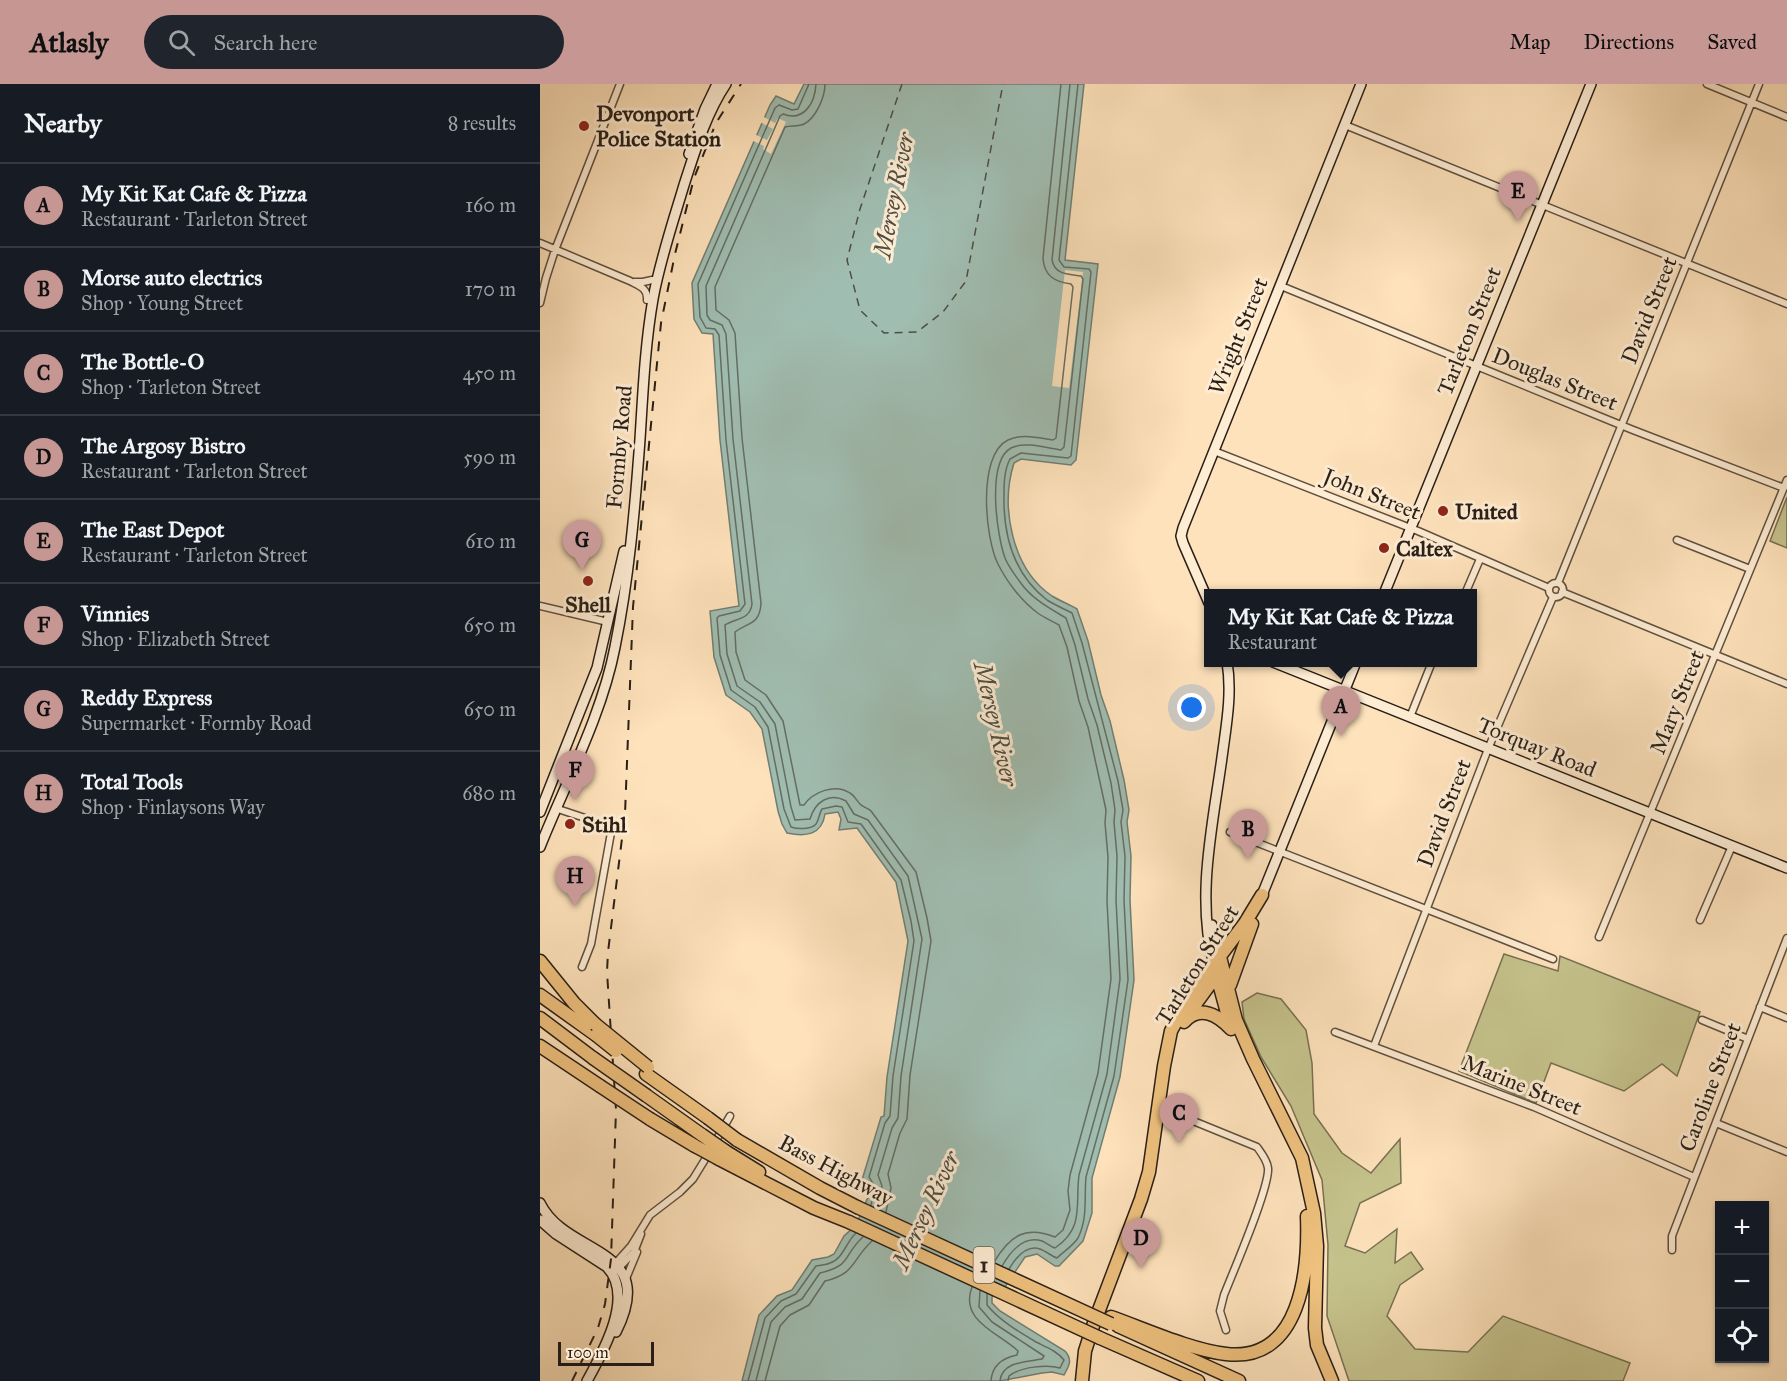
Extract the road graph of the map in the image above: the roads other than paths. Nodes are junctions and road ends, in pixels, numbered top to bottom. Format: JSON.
{"nodes":[{"id":1,"x":620,"y":84,"type":"edge"},
{"id":2,"x":717,"y":84,"type":"edge"},
{"id":3,"x":726,"y":84,"type":"edge"},
{"id":4,"x":1361,"y":84,"type":"edge"},
{"id":5,"x":1591,"y":84,"type":"edge"},
{"id":6,"x":1707,"y":84,"type":"edge"},
{"id":7,"x":1759,"y":84,"type":"edge"},
{"id":8,"x":1751,"y":102,"type":"junction"},
{"id":9,"x":1787,"y":117,"type":"edge"},
{"id":10,"x":1345,"y":125,"type":"junction"},
{"id":11,"x":1543,"y":205,"type":"junction"},
{"id":12,"x":540,"y":243,"type":"edge"},
{"id":13,"x":555,"y":250,"type":"junction"},
{"id":14,"x":1688,"y":263,"type":"junction"},
{"id":15,"x":652,"y":280,"type":"junction"},
{"id":16,"x":630,"y":281,"type":"junction"},
{"id":17,"x":1281,"y":286,"type":"junction"},
{"id":18,"x":647,"y":300,"type":"junction"},
{"id":19,"x":540,"y":303,"type":"edge"},
{"id":20,"x":1787,"y":304,"type":"edge"},
{"id":21,"x":1478,"y":367,"type":"junction"},
{"id":22,"x":1622,"y":425,"type":"junction"},
{"id":23,"x":1214,"y":451,"type":"junction"},
{"id":24,"x":1787,"y":480,"type":"edge"},
{"id":25,"x":1784,"y":488,"type":"junction"},
{"id":26,"x":1411,"y":528,"type":"junction"},
{"id":27,"x":1677,"y":540,"type":"dead end"},
{"id":28,"x":1480,"y":559,"type":"junction"},
{"id":29,"x":1750,"y":569,"type":"junction"},
{"id":30,"x":1558,"y":583,"type":"junction"},
{"id":31,"x":1549,"y":588,"type":"junction"},
{"id":32,"x":1386,"y":589,"type":"edge"},
{"id":33,"x":1467,"y":589,"type":"edge"},
{"id":34,"x":1204,"y":591,"type":"edge"},
{"id":35,"x":1562,"y":592,"type":"junction"},
{"id":36,"x":1553,"y":597,"type":"junction"},
{"id":37,"x":540,"y":606,"type":"edge"},
{"id":38,"x":608,"y":622,"type":"junction"},
{"id":39,"x":618,"y":630,"type":"junction"},
{"id":40,"x":601,"y":651,"type":"junction"},
{"id":41,"x":1715,"y":655,"type":"junction"},
{"id":42,"x":1227,"y":667,"type":"edge"},
{"id":43,"x":1284,"y":667,"type":"edge"},
{"id":44,"x":1354,"y":667,"type":"edge"},
{"id":45,"x":1430,"y":667,"type":"edge"},
{"id":46,"x":1787,"y":684,"type":"edge"},
{"id":47,"x":1345,"y":690,"type":"junction"},
{"id":48,"x":1410,"y":717,"type":"junction"},
{"id":49,"x":1488,"y":749,"type":"junction"},
{"id":50,"x":541,"y":807,"type":"edge"},
{"id":51,"x":555,"y":808,"type":"junction"},
{"id":52,"x":1650,"y":813,"type":"junction"},
{"id":53,"x":1230,"y":832,"type":"dead end"},
{"id":54,"x":1732,"y":846,"type":"junction"},
{"id":55,"x":540,"y":847,"type":"edge"},
{"id":56,"x":1280,"y":851,"type":"junction"},
{"id":57,"x":1787,"y":868,"type":"edge"},
{"id":58,"x":1262,"y":895,"type":"junction"},
{"id":59,"x":1425,"y":909,"type":"junction"},
{"id":60,"x":1700,"y":920,"type":"dead end"},
{"id":61,"x":1252,"y":924,"type":"junction"},
{"id":62,"x":1599,"y":937,"type":"dead end"},
{"id":63,"x":1787,"y":938,"type":"edge"},
{"id":64,"x":1553,"y":959,"type":"dead end"},
{"id":65,"x":540,"y":961,"type":"edge"},
{"id":66,"x":1219,"y":966,"type":"junction"},
{"id":67,"x":582,"y":967,"type":"dead end"},
{"id":68,"x":1230,"y":990,"type":"junction"},
{"id":69,"x":540,"y":995,"type":"edge"},
{"id":70,"x":1760,"y":1008,"type":"junction"},
{"id":71,"x":540,"y":1018,"type":"edge"},
{"id":72,"x":1787,"y":1018,"type":"edge"},
{"id":73,"x":1702,"y":1020,"type":"dead end"},
{"id":74,"x":1184,"y":1022,"type":"junction"},
{"id":75,"x":596,"y":1029,"type":"junction"},
{"id":76,"x":1335,"y":1032,"type":"dead end"},
{"id":77,"x":1238,"y":1037,"type":"junction"},
{"id":78,"x":1748,"y":1039,"type":"junction"},
{"id":79,"x":540,"y":1046,"type":"edge"},
{"id":80,"x":1374,"y":1046,"type":"junction"},
{"id":81,"x":540,"y":1052,"type":"edge"},
{"id":82,"x":555,"y":1057,"type":"junction"},
{"id":83,"x":1166,"y":1057,"type":"junction"},
{"id":84,"x":1253,"y":1059,"type":"junction"},
{"id":85,"x":1159,"y":1107,"type":"junction"},
{"id":86,"x":1278,"y":1108,"type":"junction"},
{"id":87,"x":730,"y":1116,"type":"dead end"},
{"id":88,"x":1716,"y":1123,"type":"junction"},
{"id":89,"x":1787,"y":1152,"type":"edge"},
{"id":90,"x":722,"y":1155,"type":"junction"},
{"id":91,"x":1694,"y":1177,"type":"junction"},
{"id":92,"x":540,"y":1203,"type":"edge"},
{"id":93,"x":540,"y":1220,"type":"edge"},
{"id":94,"x":645,"y":1222,"type":"junction"},
{"id":95,"x":640,"y":1240,"type":"junction"},
{"id":96,"x":1672,"y":1250,"type":"dead end"},
{"id":97,"x":614,"y":1269,"type":"junction"},
{"id":98,"x":625,"y":1281,"type":"junction"},
{"id":99,"x":1111,"y":1320,"type":"junction"},
{"id":100,"x":1226,"y":1330,"type":"dead end"},
{"id":101,"x":603,"y":1349,"type":"junction"},
{"id":102,"x":1154,"y":1362,"type":"junction"},
{"id":103,"x":588,"y":1381,"type":"edge"},
{"id":104,"x":1082,"y":1381,"type":"edge"},
{"id":105,"x":1188,"y":1381,"type":"edge"},
{"id":106,"x":1198,"y":1381,"type":"edge"},
{"id":107,"x":1239,"y":1381,"type":"edge"},
{"id":108,"x":1332,"y":1381,"type":"edge"}],
"edges":[{"from":1,"to":13,"type":"street"},
{"from":2,"to":15,"type":"main road","name":"Formby Road"},
{"from":3,"to":39,"type":"main road","name":"Formby Road"},
{"from":4,"to":10,"type":"main road","name":"Wright Street"},
{"from":5,"to":11,"type":"main road","name":"Tarleton Street"},
{"from":6,"to":8,"type":"street"},
{"from":7,"to":8,"type":"street","name":"David Street"},
{"from":8,"to":9,"type":"street"},
{"from":8,"to":14,"type":"street","name":"David Street"},
{"from":10,"to":11,"type":"street"},
{"from":10,"to":17,"type":"main road","name":"Wright Street"},
{"from":11,"to":14,"type":"street"},
{"from":11,"to":21,"type":"main road","name":"Tarleton Street"},
{"from":12,"to":13,"type":"street"},
{"from":13,"to":16,"type":"street"},
{"from":13,"to":19,"type":"street"},
{"from":14,"to":20,"type":"street"},
{"from":14,"to":22,"type":"street","name":"David Street"},
{"from":15,"to":16,"type":"street"},
{"from":15,"to":18,"type":"main road","name":"Formby Road"},
{"from":16,"to":18,"type":"street"},
{"from":17,"to":21,"type":"street","name":"Douglas Street"},
{"from":17,"to":23,"type":"main road","name":"Wright Street"},
{"from":18,"to":38,"type":"main road","name":"Formby Road"},
{"from":21,"to":22,"type":"street","name":"Douglas Street"},
{"from":21,"to":26,"type":"main road","name":"Tarleton Street"},
{"from":22,"to":25,"type":"street","name":"Douglas Street"},
{"from":22,"to":30,"type":"street","name":"David Street"},
{"from":23,"to":26,"type":"street","name":"John Street"},
{"from":23,"to":34,"type":"main road","name":"Wright Street"},
{"from":24,"to":25,"type":"street","name":"Mary Street"},
{"from":25,"to":29,"type":"street","name":"Mary Street"},
{"from":26,"to":28,"type":"street","name":"John Street"},
{"from":26,"to":32,"type":"main road","name":"Tarleton Street"},
{"from":27,"to":29,"type":"street"},
{"from":28,"to":31,"type":"street","name":"John Street"},
{"from":28,"to":33,"type":"street"},
{"from":29,"to":41,"type":"street","name":"Mary Street"},
{"from":30,"to":31,"type":"street"},
{"from":30,"to":35,"type":"street"},
{"from":31,"to":36,"type":"street"},
{"from":35,"to":36,"type":"street"},
{"from":35,"to":41,"type":"street"},
{"from":36,"to":49,"type":"street","name":"David Street"},
{"from":37,"to":38,"type":"street"},
{"from":38,"to":40,"type":"main road","name":"Formby Road"},
{"from":39,"to":40,"type":"main road"},
{"from":39,"to":51,"type":"main road","name":"Formby Road"},
{"from":40,"to":50,"type":"main road","name":"Formby Road"},
{"from":41,"to":46,"type":"street"},
{"from":41,"to":52,"type":"street","name":"Mary Street"},
{"from":42,"to":66,"type":"main road"},
{"from":43,"to":47,"type":"main road","name":"Torquay Road"},
{"from":44,"to":47,"type":"main road","name":"Tarleton Street"},
{"from":45,"to":48,"type":"street"},
{"from":47,"to":48,"type":"main road","name":"Torquay Road"},
{"from":47,"to":56,"type":"main road","name":"Tarleton Street"},
{"from":48,"to":49,"type":"main road","name":"Torquay Road"},
{"from":49,"to":52,"type":"main road","name":"Torquay Road"},
{"from":49,"to":59,"type":"street","name":"David Street"},
{"from":50,"to":51,"type":"main road"},
{"from":51,"to":55,"type":"main road","name":"Formby Road"},
{"from":51,"to":67,"type":"street"},
{"from":52,"to":54,"type":"main road","name":"Torquay Road"},
{"from":52,"to":62,"type":"street","name":"Mary Street"},
{"from":53,"to":56,"type":"street"},
{"from":54,"to":57,"type":"main road","name":"Torquay Road"},
{"from":54,"to":60,"type":"street"},
{"from":56,"to":58,"type":"main road","name":"Tarleton Street"},
{"from":56,"to":59,"type":"street"},
{"from":58,"to":61,"type":"highway","name":"Tarleton Street"},
{"from":58,"to":66,"type":"highway","name":"Tarleton Street"},
{"from":59,"to":64,"type":"street"},
{"from":59,"to":80,"type":"street","name":"David Street"},
{"from":61,"to":66,"type":"highway","name":"Tarleton Street"},
{"from":61,"to":68,"type":"highway"},
{"from":63,"to":70,"type":"street","name":"Caroline Street"},
{"from":65,"to":75,"type":"highway"},
{"from":66,"to":68,"type":"highway"},
{"from":66,"to":74,"type":"highway","name":"Tarleton Street"},
{"from":66,"to":77,"type":"highway"},
{"from":66,"to":83,"type":"highway","name":"Tarleton Street"},
{"from":68,"to":84,"type":"highway"},
{"from":69,"to":75,"type":"highway","name":"Bass Highway","number":"1"},
{"from":70,"to":72,"type":"street"},
{"from":70,"to":78,"type":"street","name":"Caroline Street"},
{"from":71,"to":90,"type":"highway","bridge":true},
{"from":73,"to":78,"type":"street"},
{"from":74,"to":77,"type":"highway"},
{"from":74,"to":83,"type":"highway","name":"Tarleton Street"},
{"from":75,"to":99,"type":"highway","name":"Bass Highway","number":"1","bridge":true},
{"from":76,"to":80,"type":"street","name":"Marine Street"},
{"from":77,"to":84,"type":"highway"},
{"from":78,"to":88,"type":"street","name":"Caroline Street"},
{"from":79,"to":82,"type":"highway"},
{"from":80,"to":91,"type":"street","name":"Marine Street"},
{"from":81,"to":82,"type":"highway"},
{"from":82,"to":90,"type":"highway","bridge":true},
{"from":83,"to":85,"type":"highway","name":"Tarleton Street"},
{"from":84,"to":86,"type":"highway"},
{"from":85,"to":100,"type":"street"},
{"from":85,"to":104,"type":"highway","name":"Tarleton Street"},
{"from":86,"to":99,"type":"highway"},
{"from":86,"to":108,"type":"highway"},
{"from":87,"to":94,"type":"street"},
{"from":88,"to":89,"type":"street"},
{"from":88,"to":91,"type":"street","name":"Caroline Street"},
{"from":90,"to":102,"type":"highway","name":"Bass Highway","number":"1","bridge":true},
{"from":91,"to":96,"type":"street","name":"Caroline Street"},
{"from":92,"to":97,"type":"main road"},
{"from":93,"to":97,"type":"main road"},
{"from":94,"to":95,"type":"street"},
{"from":94,"to":97,"type":"street"},
{"from":95,"to":97,"type":"street"},
{"from":95,"to":98,"type":"street"},
{"from":97,"to":98,"type":"main road"},
{"from":97,"to":101,"type":"main road"},
{"from":98,"to":101,"type":"main road"},
{"from":99,"to":107,"type":"highway"},
{"from":101,"to":103,"type":"main road"},
{"from":102,"to":105,"type":"highway"},
{"from":102,"to":106,"type":"highway","name":"Bass Highway","number":"1"}]}
